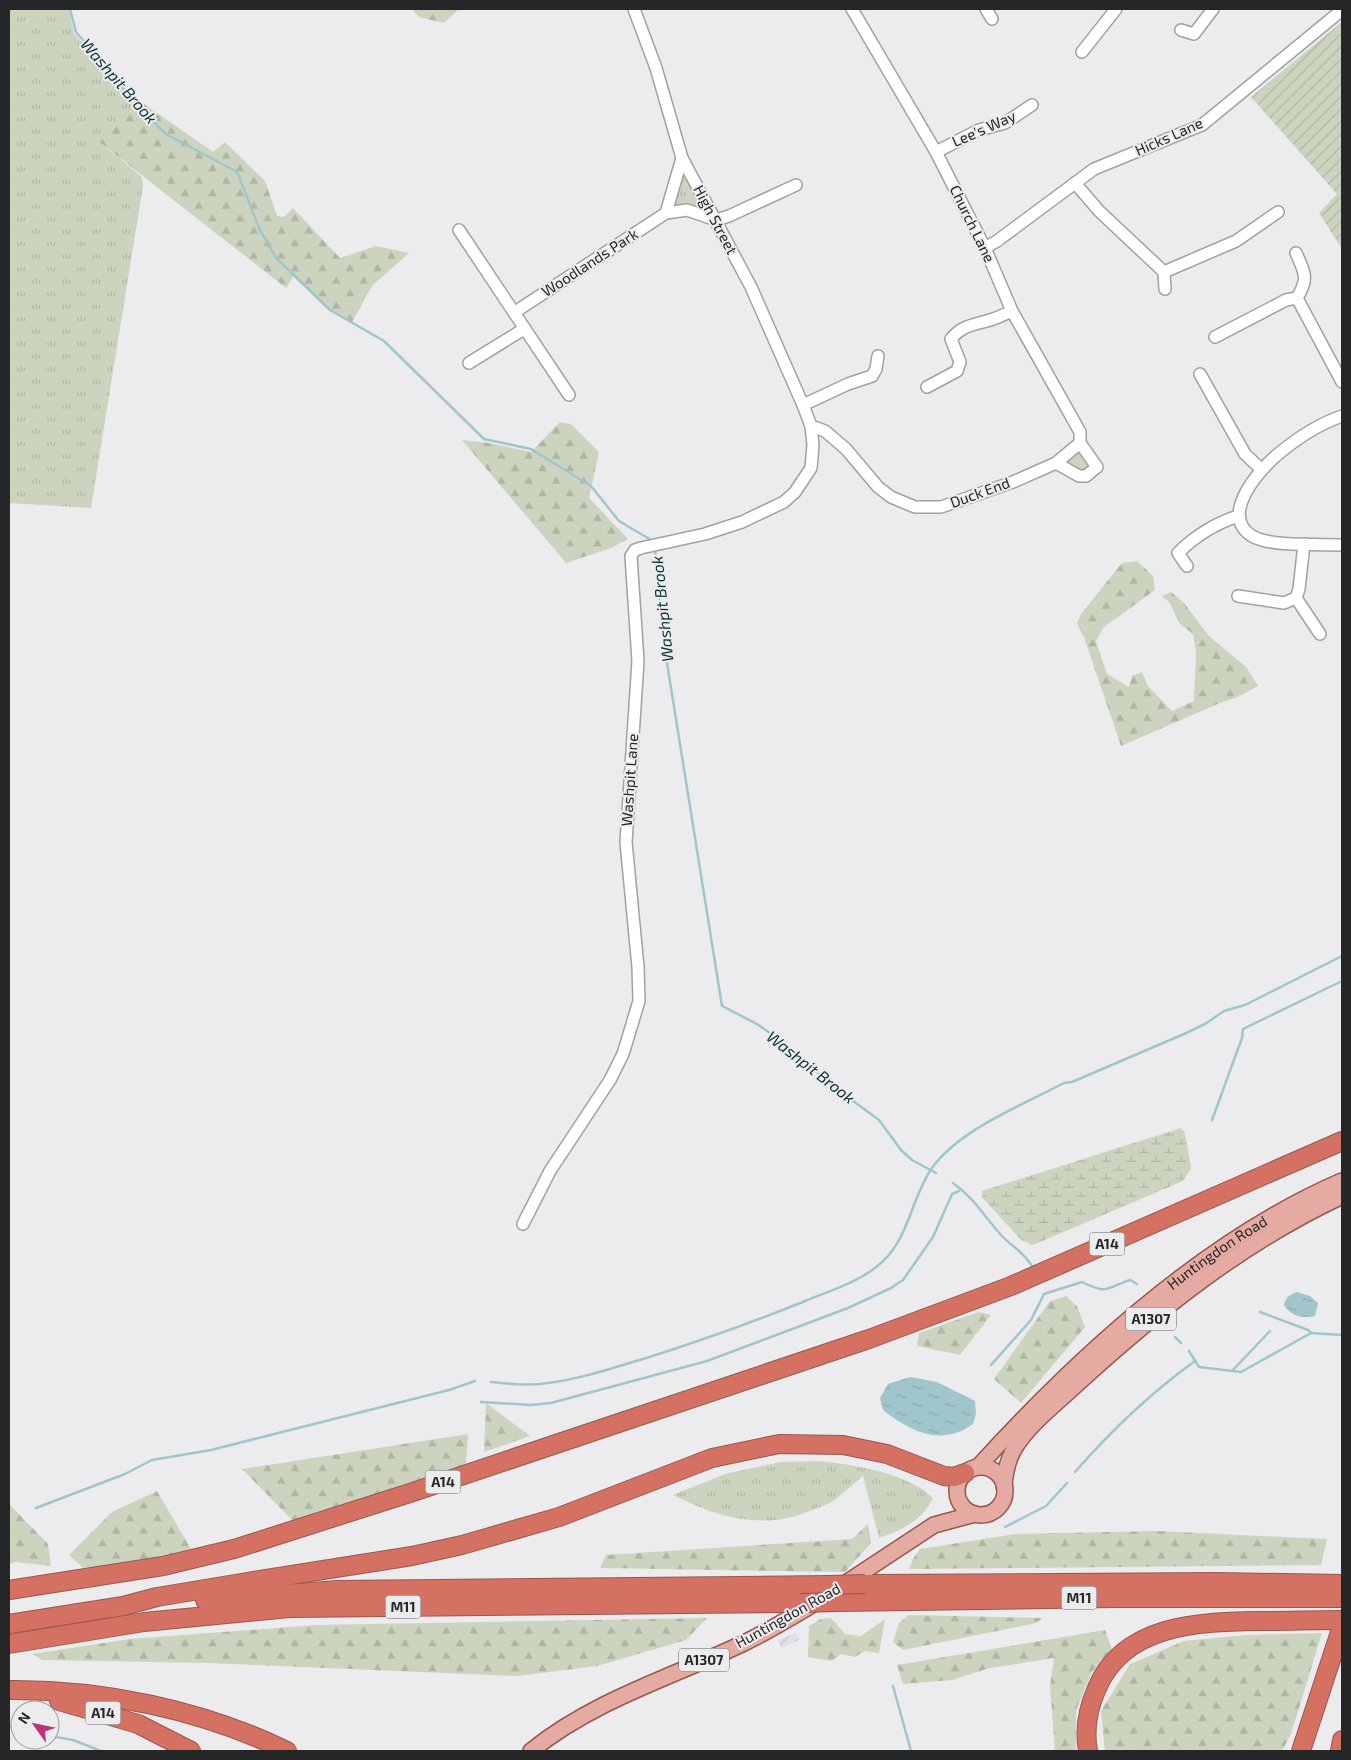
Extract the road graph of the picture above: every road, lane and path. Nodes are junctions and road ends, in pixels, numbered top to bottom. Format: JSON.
{"nodes":[{"id":1,"x":634,"y":9,"type":"edge"},
{"id":2,"x":852,"y":9,"type":"edge"},
{"id":3,"x":1116,"y":9,"type":"edge"},
{"id":4,"x":1213,"y":9,"type":"edge"},
{"id":5,"x":1342,"y":10,"type":"edge"},
{"id":6,"x":1181,"y":30,"type":"dead end"},
{"id":7,"x":1082,"y":52,"type":"dead end"},
{"id":8,"x":1032,"y":106,"type":"dead end"},
{"id":9,"x":936,"y":152,"type":"junction"},
{"id":10,"x":682,"y":158,"type":"junction"},
{"id":11,"x":1075,"y":183,"type":"junction"},
{"id":12,"x":796,"y":184,"type":"dead end"},
{"id":13,"x":666,"y":212,"type":"junction"},
{"id":14,"x":1278,"y":212,"type":"dead end"},
{"id":15,"x":716,"y":220,"type":"junction"},
{"id":16,"x":459,"y":230,"type":"dead end"},
{"id":17,"x":984,"y":248,"type":"junction"},
{"id":18,"x":1296,"y":253,"type":"dead end"},
{"id":19,"x":1164,"y":272,"type":"junction"},
{"id":20,"x":1165,"y":289,"type":"dead end"},
{"id":21,"x":1296,"y":298,"type":"junction"},
{"id":22,"x":1012,"y":311,"type":"junction"},
{"id":23,"x":515,"y":312,"type":"junction"},
{"id":24,"x":524,"y":329,"type":"junction"},
{"id":25,"x":1215,"y":337,"type":"dead end"},
{"id":26,"x":878,"y":356,"type":"dead end"},
{"id":27,"x":469,"y":364,"type":"dead end"},
{"id":28,"x":1200,"y":374,"type":"dead end"},
{"id":29,"x":1342,"y":382,"type":"edge"},
{"id":30,"x":927,"y":387,"type":"dead end"},
{"id":31,"x":569,"y":396,"type":"dead end"},
{"id":32,"x":803,"y":405,"type":"junction"},
{"id":33,"x":1342,"y":416,"type":"edge"},
{"id":34,"x":811,"y":426,"type":"junction"},
{"id":35,"x":1080,"y":443,"type":"junction"},
{"id":36,"x":1056,"y":463,"type":"junction"},
{"id":37,"x":1262,"y":470,"type":"junction"},
{"id":38,"x":1238,"y":516,"type":"junction"},
{"id":39,"x":1304,"y":544,"type":"junction"},
{"id":40,"x":1342,"y":545,"type":"edge"},
{"id":41,"x":1187,"y":566,"type":"dead end"},
{"id":42,"x":1238,"y":596,"type":"dead end"},
{"id":43,"x":1296,"y":598,"type":"junction"},
{"id":44,"x":1320,"y":634,"type":"dead end"},
{"id":45,"x":1342,"y":1142,"type":"edge"},
{"id":46,"x":1342,"y":1181,"type":"edge"},
{"id":47,"x":1342,"y":1196,"type":"edge"},
{"id":48,"x":523,"y":1224,"type":"dead end"},
{"id":49,"x":972,"y":1470,"type":"junction"},
{"id":50,"x":1004,"y":1486,"type":"junction"},
{"id":51,"x":958,"y":1496,"type":"junction"},
{"id":52,"x":974,"y":1514,"type":"junction"},
{"id":53,"x":934,"y":1525,"type":"junction"},
{"id":54,"x":1342,"y":1584,"type":"edge"},
{"id":55,"x":9,"y":1590,"type":"edge"},
{"id":56,"x":1322,"y":1591,"type":"junction"},
{"id":57,"x":1342,"y":1598,"type":"edge"},
{"id":58,"x":123,"y":1606,"type":"junction"},
{"id":59,"x":1342,"y":1620,"type":"edge"},
{"id":60,"x":9,"y":1624,"type":"edge"},
{"id":61,"x":1342,"y":1626,"type":"edge"},
{"id":62,"x":9,"y":1644,"type":"edge"},
{"id":63,"x":1342,"y":1661,"type":"edge"},
{"id":64,"x":9,"y":1692,"type":"edge"},
{"id":65,"x":1342,"y":1740,"type":"edge"},
{"id":66,"x":192,"y":1751,"type":"edge"},
{"id":67,"x":287,"y":1751,"type":"edge"},
{"id":68,"x":531,"y":1751,"type":"edge"},
{"id":69,"x":1088,"y":1751,"type":"edge"},
{"id":70,"x":1301,"y":1751,"type":"edge"},
{"id":71,"x":1313,"y":1751,"type":"edge"},
{"id":72,"x":1340,"y":1751,"type":"edge"}],
"edges":[{"from":1,"to":10,"type":"street","name":"High Street"},
{"from":2,"to":9,"type":"street","name":"Church Lane"},
{"from":3,"to":7,"type":"street"},
{"from":4,"to":6,"type":"street"},
{"from":5,"to":11,"type":"street","name":"Hicks Lane"},
{"from":8,"to":9,"type":"street","name":"Lee's Way"},
{"from":9,"to":17,"type":"street","name":"Church Lane"},
{"from":10,"to":13,"type":"street"},
{"from":10,"to":15,"type":"street","name":"High Street"},
{"from":11,"to":17,"type":"street","name":"Hicks Lane"},
{"from":11,"to":19,"type":"street"},
{"from":12,"to":15,"type":"street"},
{"from":13,"to":15,"type":"street"},
{"from":13,"to":23,"type":"street","name":"Woodlands Park"},
{"from":14,"to":19,"type":"street"},
{"from":15,"to":32,"type":"street","name":"High Street"},
{"from":16,"to":23,"type":"street"},
{"from":17,"to":22,"type":"street","name":"Church Lane"},
{"from":18,"to":21,"type":"street"},
{"from":19,"to":20,"type":"street"},
{"from":21,"to":25,"type":"street"},
{"from":21,"to":29,"type":"street"},
{"from":22,"to":30,"type":"street"},
{"from":22,"to":35,"type":"street","name":"Church Lane"},
{"from":23,"to":24,"type":"street"},
{"from":24,"to":27,"type":"street"},
{"from":24,"to":31,"type":"street"},
{"from":26,"to":32,"type":"street"},
{"from":28,"to":37,"type":"street"},
{"from":32,"to":34,"type":"street","name":"High Street"},
{"from":33,"to":37,"type":"street"},
{"from":34,"to":36,"type":"street","name":"Duck End"},
{"from":34,"to":48,"type":"street","name":"Washpit Lane"},
{"from":35,"to":36,"type":"street","name":"Duck End"},
{"from":35,"to":36,"type":"street","name":"Church Lane"},
{"from":37,"to":38,"type":"street"},
{"from":38,"to":39,"type":"street"},
{"from":38,"to":41,"type":"street"},
{"from":39,"to":40,"type":"street"},
{"from":39,"to":43,"type":"street"},
{"from":42,"to":43,"type":"street"},
{"from":43,"to":44,"type":"street"},
{"from":45,"to":55,"type":"highway","number":"A14"},
{"from":46,"to":49,"type":"main road","name":"Huntingdon Road","number":"A1307"},
{"from":47,"to":50,"type":"main road","name":"Huntingdon Road","number":"A1307"},
{"from":49,"to":50,"type":"main road"},
{"from":49,"to":51,"type":"main road"},
{"from":49,"to":58,"type":"highway"},
{"from":50,"to":52,"type":"main road"},
{"from":51,"to":52,"type":"main road"},
{"from":51,"to":53,"type":"main road","name":"Huntingdon Road","number":"A1307"},
{"from":52,"to":53,"type":"main road","name":"Huntingdon Road","number":"A1307"},
{"from":53,"to":68,"type":"main road","name":"Huntingdon Road","number":"A1307"},
{"from":54,"to":56,"type":"highway","number":"M11"},
{"from":56,"to":57,"type":"highway","number":"M11"},
{"from":56,"to":58,"type":"highway","number":"M11","bridge":true},
{"from":56,"to":62,"type":"highway","number":"M11","bridge":true},
{"from":58,"to":60,"type":"highway"},
{"from":59,"to":69,"type":"highway"},
{"from":61,"to":70,"type":"highway"},
{"from":63,"to":71,"type":"highway"},
{"from":64,"to":66,"type":"highway","number":"A14"},
{"from":64,"to":67,"type":"highway","number":"A14"},
{"from":65,"to":72,"type":"highway"}]}
